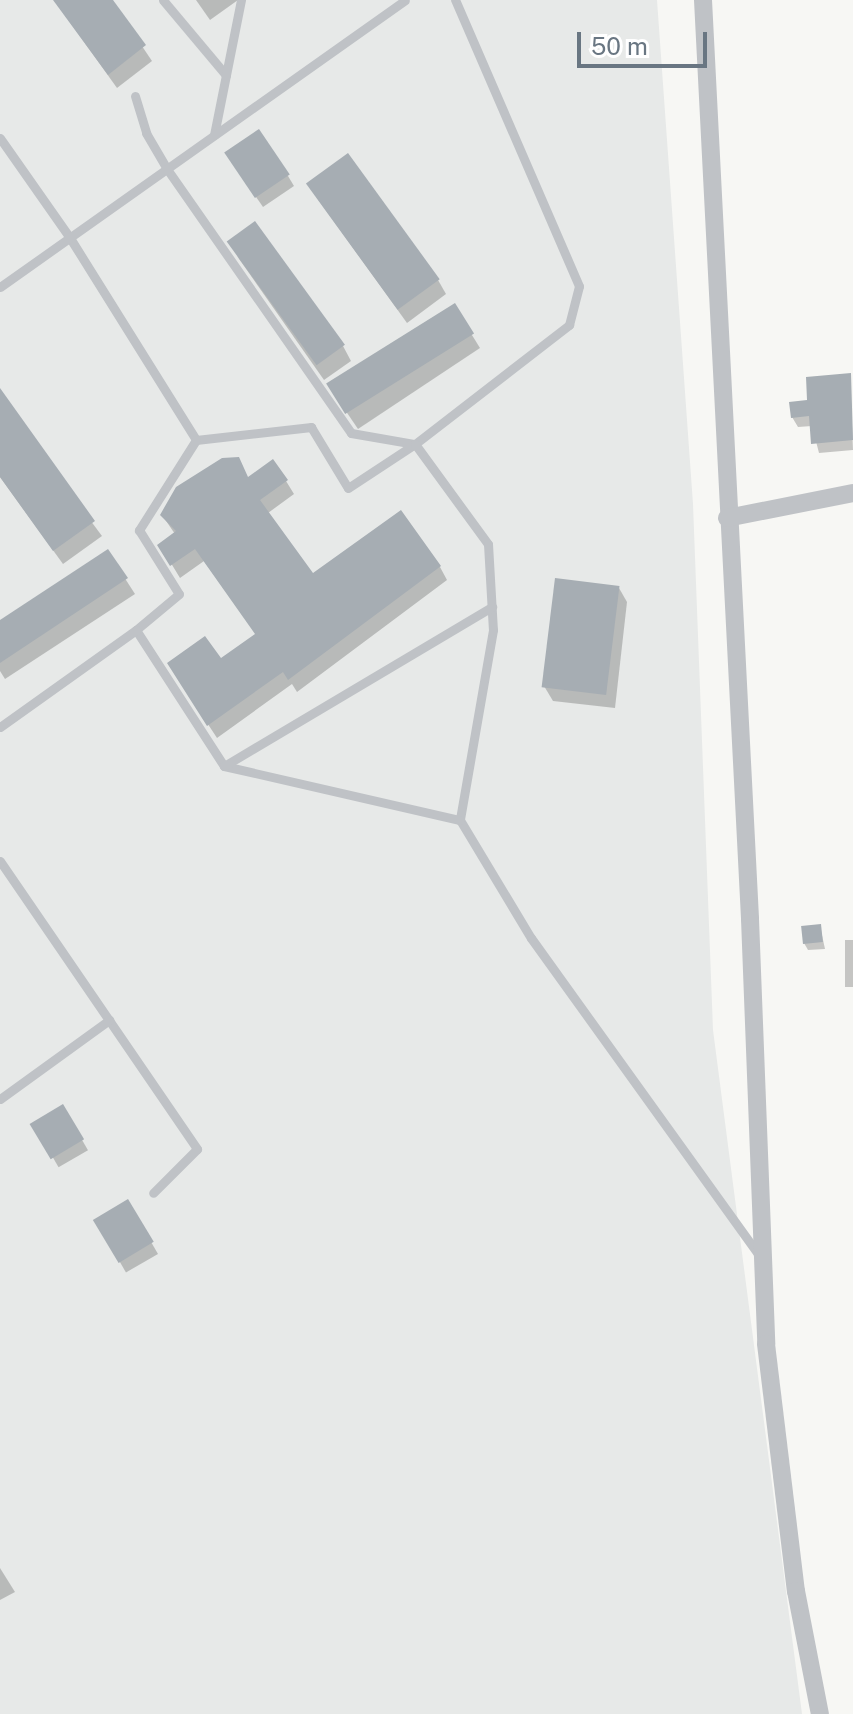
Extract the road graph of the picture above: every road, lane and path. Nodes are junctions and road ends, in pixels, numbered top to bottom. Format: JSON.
{"nodes":[{"id":1,"x":163,"y":0,"type":"edge"},
{"id":2,"x":241,"y":0,"type":"edge"},
{"id":3,"x":405,"y":0,"type":"edge"},
{"id":4,"x":455,"y":0,"type":"edge"},
{"id":5,"x":703,"y":0,"type":"edge"},
{"id":6,"x":226,"y":75,"type":"junction"},
{"id":7,"x":135,"y":96,"type":"dead end"},
{"id":8,"x":214,"y":135,"type":"junction"},
{"id":9,"x":0,"y":138,"type":"edge"},
{"id":10,"x":167,"y":169,"type":"junction"},
{"id":11,"x":70,"y":238,"type":"junction"},
{"id":12,"x":0,"y":287,"type":"edge"},
{"id":13,"x":196,"y":440,"type":"junction"},
{"id":14,"x":415,"y":444,"type":"junction"},
{"id":15,"x":853,"y":493,"type":"edge"},
{"id":16,"x":727,"y":518,"type":"junction"},
{"id":17,"x":492,"y":607,"type":"junction"},
{"id":18,"x":136,"y":630,"type":"junction"},
{"id":19,"x":0,"y":727,"type":"edge"},
{"id":20,"x":224,"y":766,"type":"junction"},
{"id":21,"x":460,"y":820,"type":"junction"},
{"id":22,"x":0,"y":861,"type":"edge"},
{"id":23,"x":109,"y":1020,"type":"junction"},
{"id":24,"x":0,"y":1099,"type":"edge"},
{"id":25,"x":153,"y":1193,"type":"dead end"},
{"id":26,"x":761,"y":1257,"type":"junction"},
{"id":27,"x":820,"y":1714,"type":"edge"}],
"edges":[{"from":1,"to":6,"type":"lane"},
{"from":2,"to":6,"type":"lane"},
{"from":3,"to":8,"type":"lane"},
{"from":4,"to":14,"type":"lane"},
{"from":5,"to":16,"type":"street"},
{"from":6,"to":8,"type":"lane"},
{"from":7,"to":10,"type":"lane"},
{"from":8,"to":10,"type":"lane"},
{"from":9,"to":11,"type":"lane"},
{"from":10,"to":11,"type":"lane"},
{"from":10,"to":14,"type":"lane"},
{"from":11,"to":12,"type":"lane"},
{"from":11,"to":13,"type":"lane"},
{"from":13,"to":14,"type":"lane"},
{"from":13,"to":18,"type":"lane"},
{"from":14,"to":17,"type":"lane"},
{"from":15,"to":16,"type":"street"},
{"from":16,"to":26,"type":"street"},
{"from":17,"to":20,"type":"lane"},
{"from":17,"to":21,"type":"lane"},
{"from":18,"to":19,"type":"lane"},
{"from":18,"to":20,"type":"lane"},
{"from":20,"to":21,"type":"lane"},
{"from":21,"to":26,"type":"lane"},
{"from":22,"to":23,"type":"lane"},
{"from":23,"to":24,"type":"lane"},
{"from":23,"to":25,"type":"lane"},
{"from":26,"to":27,"type":"street"}]}
